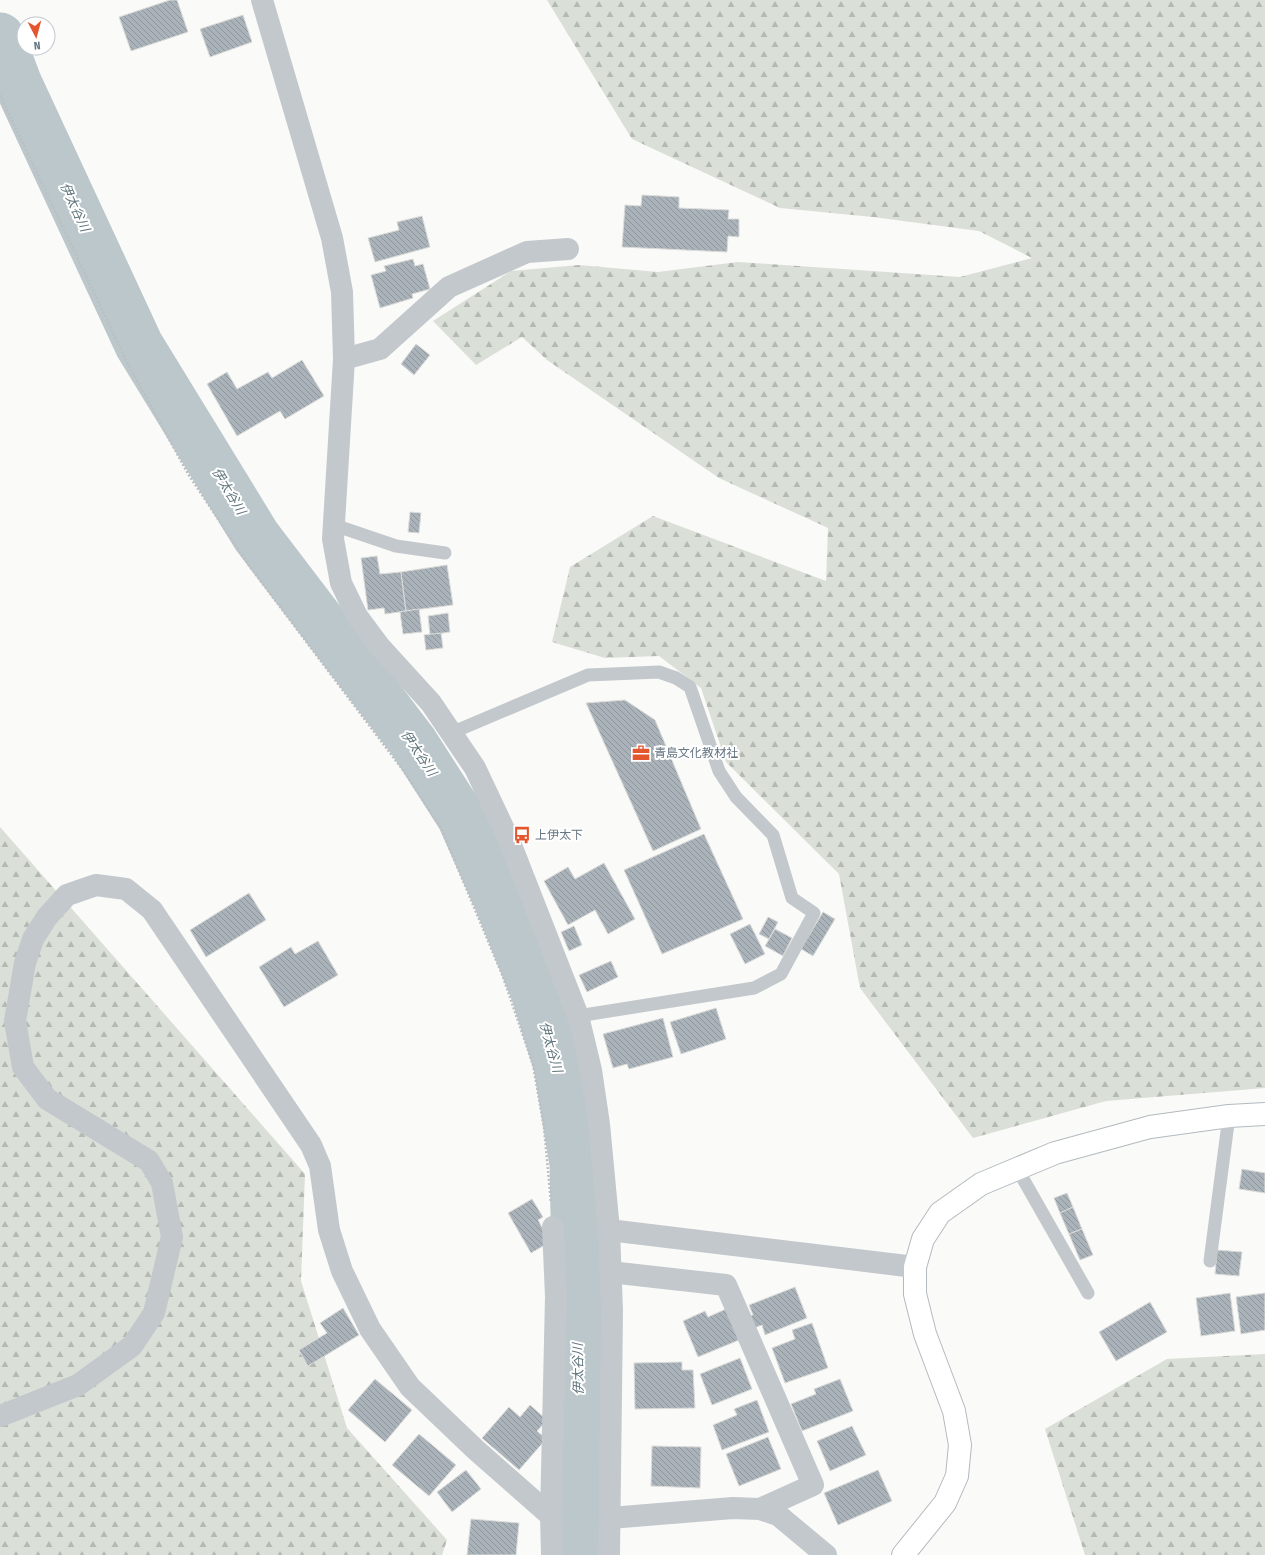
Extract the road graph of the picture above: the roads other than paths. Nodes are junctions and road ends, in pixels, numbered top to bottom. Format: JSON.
{"nodes":[{"id":1,"x":262,"y":0,"type":"edge"},
{"id":2,"x":568,"y":249,"type":"dead end"},
{"id":3,"x":344,"y":359,"type":"junction"},
{"id":4,"x":334,"y":525,"type":"junction"},
{"id":5,"x":445,"y":553,"type":"dead end"},
{"id":6,"x":451,"y":733,"type":"junction"},
{"id":7,"x":578,"y":1016,"type":"junction"},
{"id":8,"x":1265,"y":1114,"type":"edge"},
{"id":9,"x":1229,"y":1116,"type":"junction"},
{"id":10,"x":1018,"y":1170,"type":"junction"},
{"id":11,"x":553,"y":1227,"type":"road end"},
{"id":12,"x":609,"y":1230,"type":"junction"},
{"id":13,"x":1210,"y":1261,"type":"dead end"},
{"id":14,"x":915,"y":1266,"type":"junction"},
{"id":15,"x":610,"y":1272,"type":"junction"},
{"id":16,"x":1088,"y":1293,"type":"dead end"},
{"id":17,"x":0,"y":1416,"type":"edge"},
{"id":18,"x":760,"y":1509,"type":"junction"},
{"id":19,"x":551,"y":1516,"type":"junction"},
{"id":20,"x":610,"y":1518,"type":"junction"},
{"id":21,"x":552,"y":1555,"type":"edge"},
{"id":22,"x":609,"y":1555,"type":"edge"},
{"id":23,"x":826,"y":1555,"type":"edge"},
{"id":24,"x":903,"y":1555,"type":"edge"}],
"edges":[{"from":1,"to":3,"type":"street"},
{"from":2,"to":3,"type":"street"},
{"from":3,"to":4,"type":"street"},
{"from":4,"to":5,"type":"lane"},
{"from":4,"to":6,"type":"street"},
{"from":6,"to":7,"type":"street"},
{"from":6,"to":7,"type":"lane"},
{"from":7,"to":12,"type":"street"},
{"from":8,"to":9,"type":"street"},
{"from":9,"to":10,"type":"street"},
{"from":9,"to":13,"type":"lane"},
{"from":10,"to":14,"type":"street"},
{"from":10,"to":16,"type":"lane"},
{"from":11,"to":19,"type":"street"},
{"from":12,"to":14,"type":"street"},
{"from":12,"to":15,"type":"street"},
{"from":14,"to":24,"type":"street"},
{"from":15,"to":18,"type":"street"},
{"from":15,"to":20,"type":"street"},
{"from":17,"to":19,"type":"street"},
{"from":18,"to":20,"type":"street"},
{"from":18,"to":23,"type":"street"},
{"from":19,"to":21,"type":"street"},
{"from":20,"to":22,"type":"street"}]}
